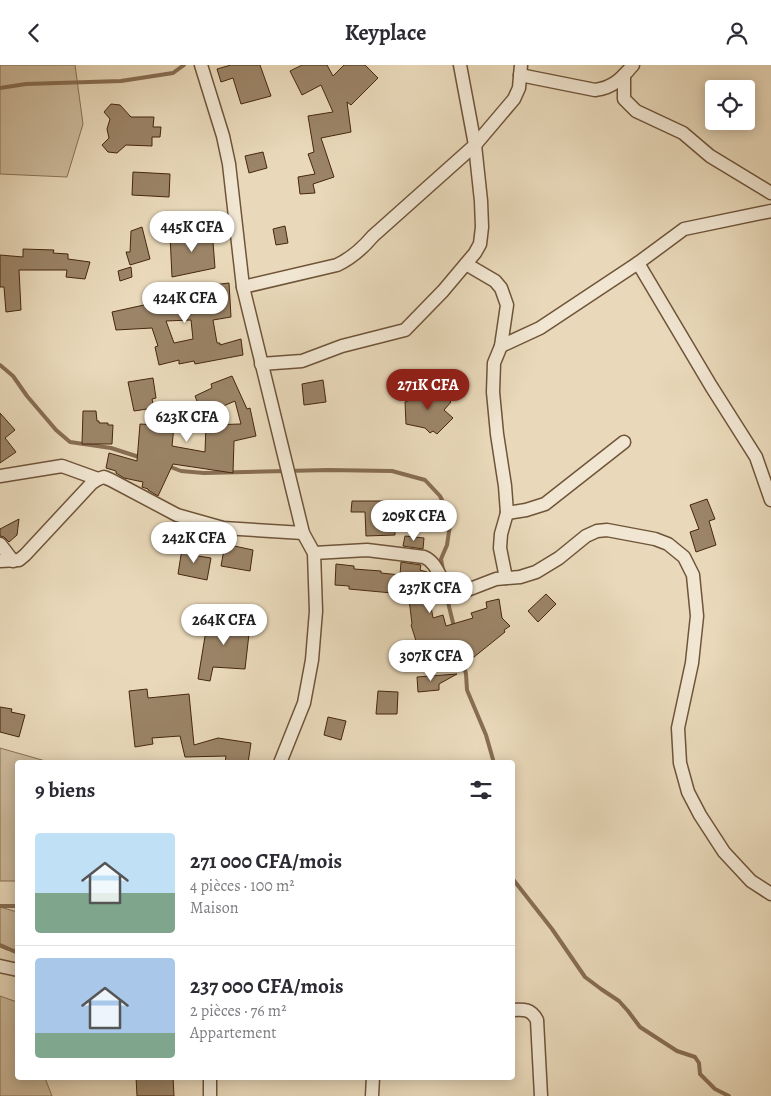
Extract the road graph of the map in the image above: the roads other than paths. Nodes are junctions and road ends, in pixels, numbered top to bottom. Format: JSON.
{"nodes":[{"id":1,"x":201,"y":65,"type":"edge"},
{"id":2,"x":460,"y":65,"type":"edge"},
{"id":3,"x":634,"y":65,"type":"edge"},
{"id":4,"x":521,"y":70,"type":"edge"},
{"id":5,"x":624,"y":75,"type":"junction"},
{"id":6,"x":475,"y":145,"type":"junction"},
{"id":7,"x":771,"y":193,"type":"edge"},
{"id":8,"x":771,"y":211,"type":"edge"},
{"id":9,"x":638,"y":263,"type":"junction"},
{"id":10,"x":466,"y":264,"type":"junction"},
{"id":11,"x":243,"y":287,"type":"junction"},
{"id":12,"x":501,"y":346,"type":"junction"},
{"id":13,"x":261,"y":364,"type":"junction"},
{"id":14,"x":624,"y":443,"type":"dead end"},
{"id":15,"x":0,"y":476,"type":"edge"},
{"id":16,"x":98,"y":479,"type":"junction"},
{"id":17,"x":771,"y":500,"type":"edge"},
{"id":18,"x":507,"y":513,"type":"junction"},
{"id":19,"x":303,"y":533,"type":"junction"},
{"id":20,"x":0,"y":544,"type":"edge"},
{"id":21,"x":314,"y":553,"type":"junction"},
{"id":22,"x":6,"y":561,"type":"edge"},
{"id":23,"x":506,"y":578,"type":"junction"},
{"id":24,"x":281,"y":760,"type":"edge"},
{"id":25,"x":771,"y":894,"type":"edge"},
{"id":26,"x":0,"y":966,"type":"edge"},
{"id":27,"x":15,"y":969,"type":"edge"},
{"id":28,"x":515,"y":1010,"type":"edge"},
{"id":29,"x":210,"y":1080,"type":"edge"},
{"id":30,"x":373,"y":1080,"type":"edge"},
{"id":31,"x":210,"y":1096,"type":"edge"},
{"id":32,"x":372,"y":1096,"type":"edge"},
{"id":33,"x":541,"y":1096,"type":"edge"}],
"edges":[{"from":1,"to":11,"type":"street"},
{"from":2,"to":6,"type":"street"},
{"from":3,"to":5,"type":"street"},
{"from":4,"to":5,"type":"street"},
{"from":4,"to":6,"type":"street"},
{"from":5,"to":7,"type":"street"},
{"from":6,"to":10,"type":"street"},
{"from":6,"to":11,"type":"street"},
{"from":8,"to":9,"type":"street"},
{"from":9,"to":12,"type":"street"},
{"from":9,"to":17,"type":"street"},
{"from":10,"to":12,"type":"street"},
{"from":10,"to":13,"type":"street"},
{"from":11,"to":13,"type":"street"},
{"from":12,"to":18,"type":"street"},
{"from":13,"to":19,"type":"street"},
{"from":14,"to":18,"type":"street"},
{"from":15,"to":16,"type":"street"},
{"from":16,"to":19,"type":"street"},
{"from":16,"to":22,"type":"street"},
{"from":18,"to":23,"type":"street"},
{"from":19,"to":21,"type":"street"},
{"from":20,"to":22,"type":"street"},
{"from":21,"to":23,"type":"street"},
{"from":21,"to":24,"type":"street"},
{"from":23,"to":25,"type":"street"},
{"from":26,"to":27,"type":"street"},
{"from":28,"to":33,"type":"street"},
{"from":29,"to":31,"type":"street"},
{"from":30,"to":32,"type":"street"}]}
